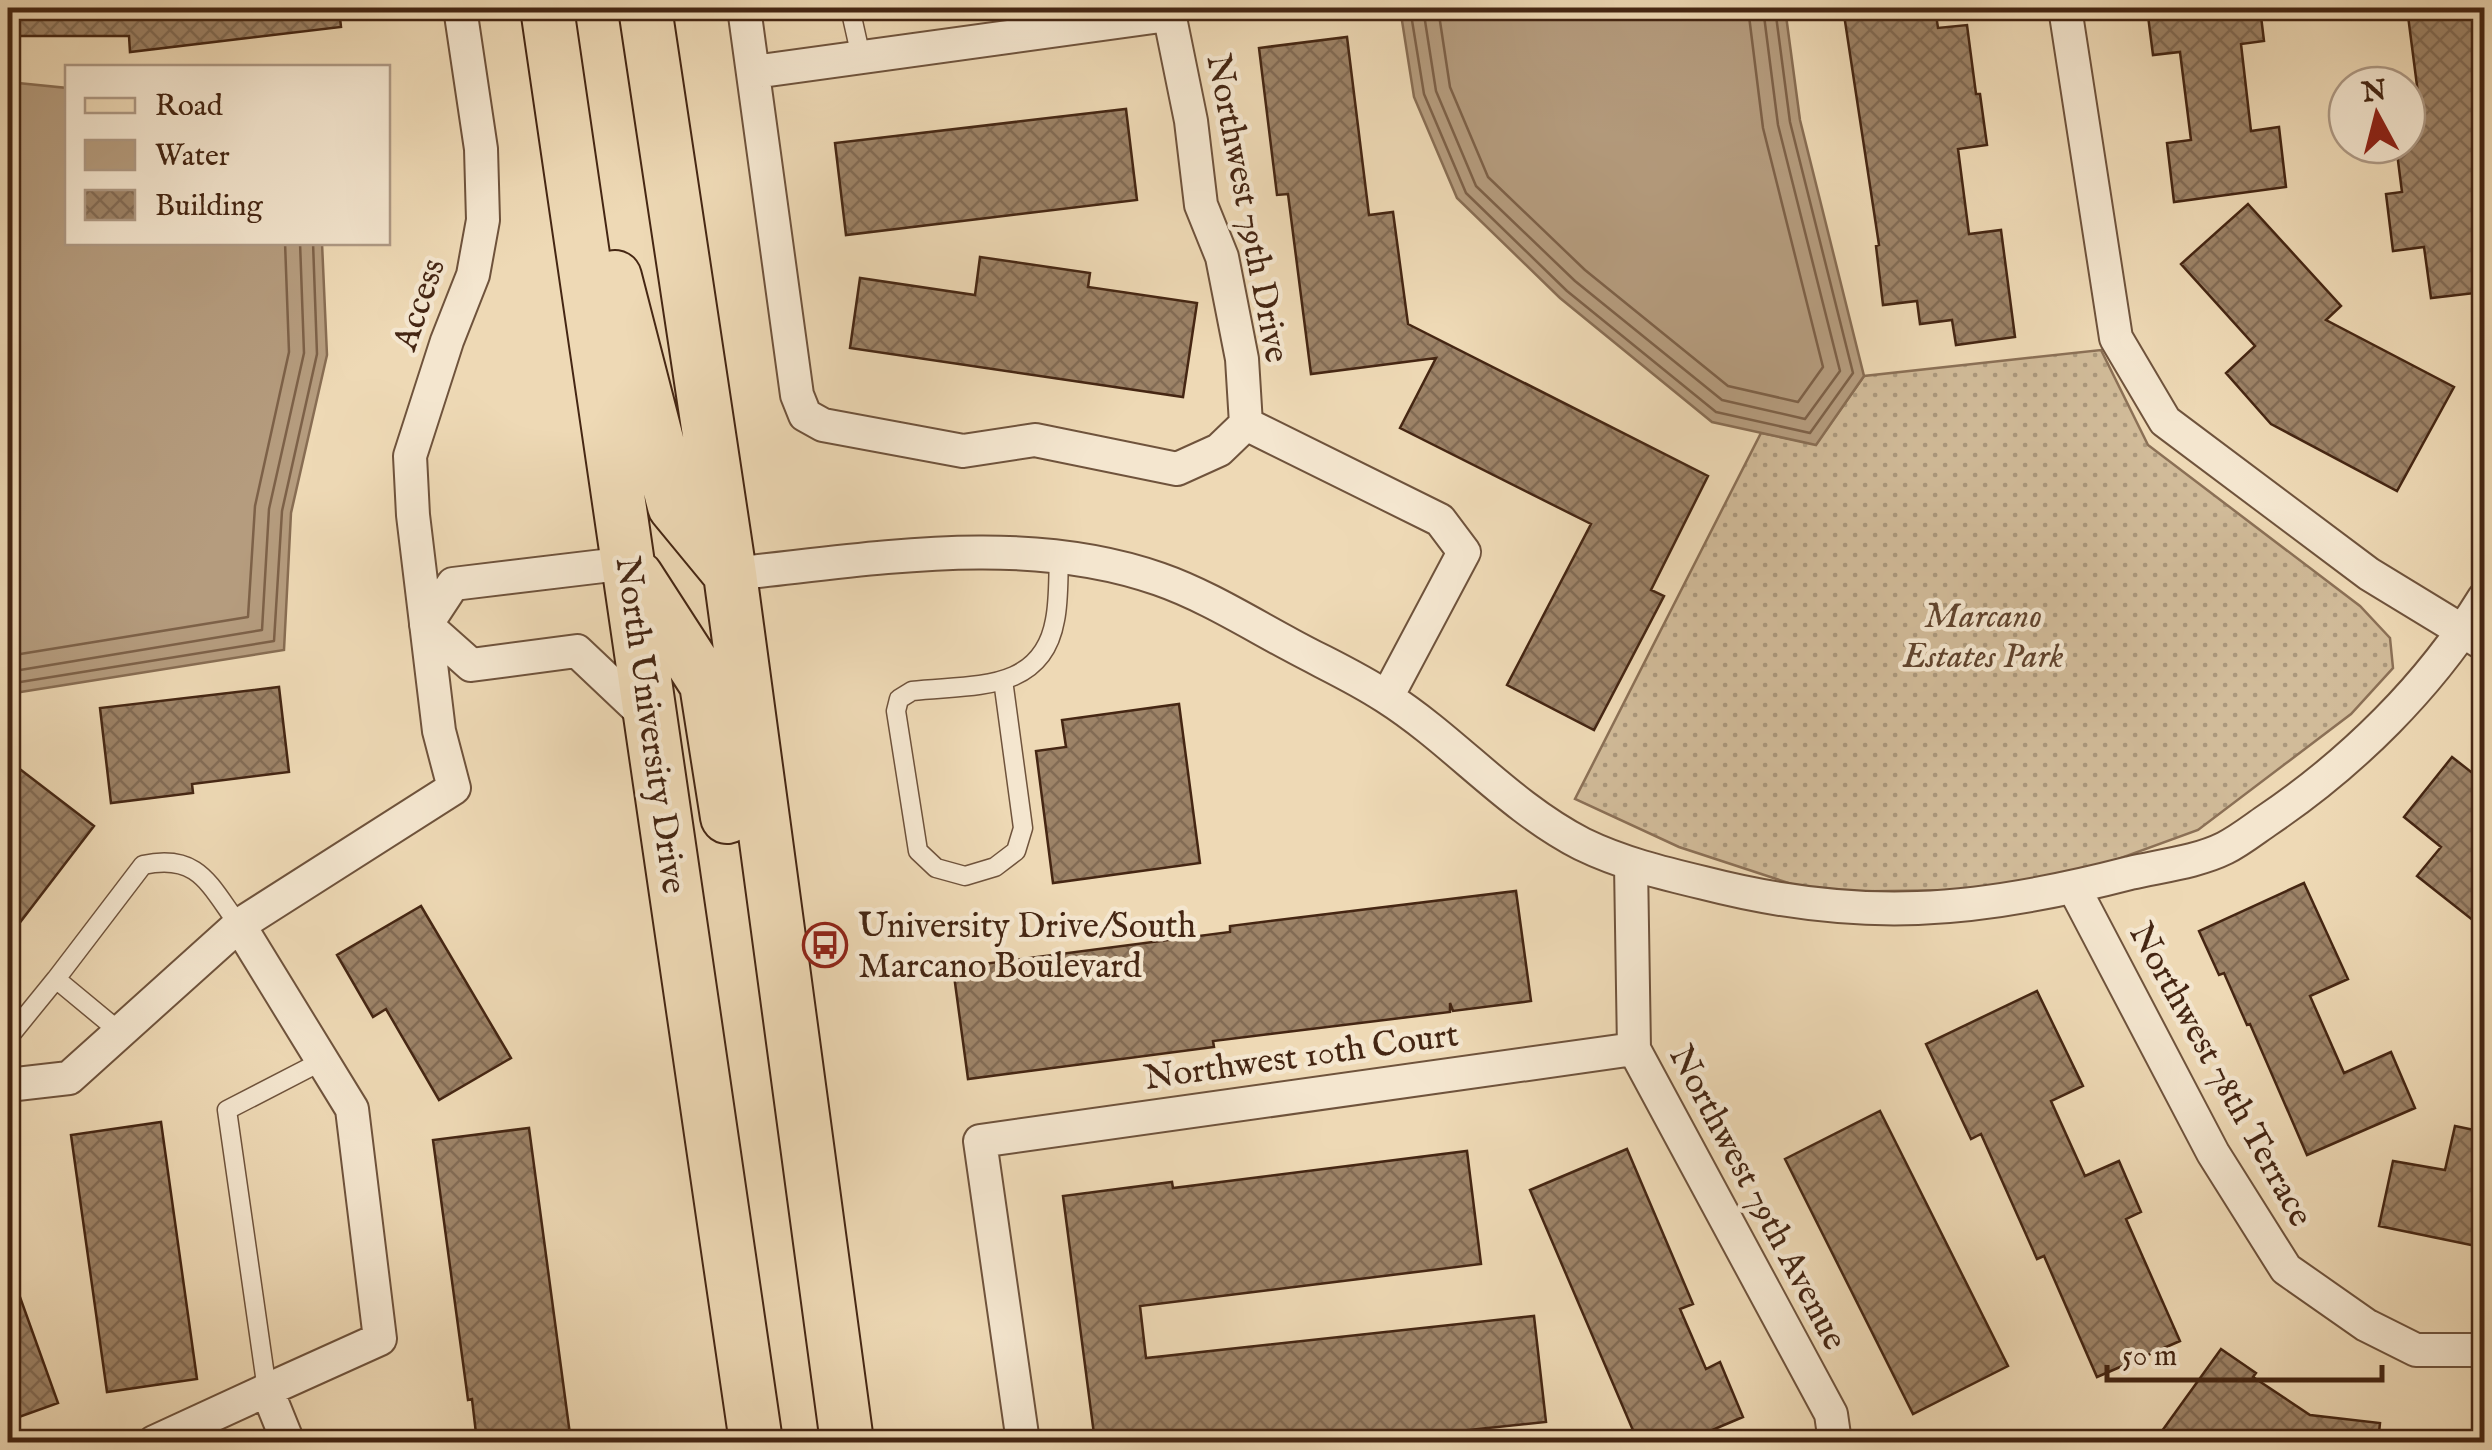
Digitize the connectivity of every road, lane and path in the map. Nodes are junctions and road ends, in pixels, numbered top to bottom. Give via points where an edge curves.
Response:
1 (460, 8) edge
2 (547, 8) edge
3 (645, 8) edge
4 (744, 8) edge
5 (850, 8) edge
6 (2065, 8) edge
7 (1168, 11) edge
8 (861, 56) junction
9 (754, 72) junction
10 (562, 125) junction
11 (1246, 424) junction
12 (1059, 558) junction
13 (628, 563) junction
14 (730, 574) junction
15 (2484, 598) edge
16 (426, 625) junction
17 (2475, 637) edge
18 (1003, 680) junction
19 (1387, 697) junction
20 (651, 720) junction
21 (1631, 865) junction
22 (2074, 888) junction
23 (239, 925) junction
24 (56, 979) junction
25 (120, 1032) junction
26 (8, 1038) edge
27 (1634, 1049) junction
28 (322, 1060) junction
29 (8, 1084) edge
30 (812, 1181) junction
31 (2484, 1350) edge
32 (268, 1390) junction
33 (154, 1442) edge
34 (288, 1442) edge
35 (756, 1442) edge
36 (847, 1442) edge
37 (1023, 1442) edge
38 (1835, 1442) edge

1 - 16 street, Access via 481,150 483,220 473,275 410,456
2 - 10 main road, North University Drive
3 - 14 main road
4 - 9 street
5 - 8 lane
6 - 17 street via 2116,338 2165,421 2368,574
7 - 8 street
7 - 11 street, Northwest 79th Drive via 1201,205 1222,257 1242,359
8 - 9 street
9 - 11 street via 806,416 823,425 963,451 1034,440 1177,470 1219,450
10 - 13 main road, North University Drive
10 - 14 main road via 590,183 674,506
11 - 19 street via 1440,520 1464,552
12 - 14 street via 960,553
12 - 18 lane via 1048,645 1034,666
12 - 19 street via 1160,579
13 - 16 street via 453,584
13 - 20 main road, North University Drive
13 - 30 main road via 706,684 782,1149 790,1165
14 - 30 main road
15 - 17 street
16 - 20 street via 471,665 577,651
16 - 23 street, Access via 454,788
17 - 22 street via 2316,788 2224,849
18 - 18 lane via 912,691 899,699 896,711 918,851 936,868 965,876 996,867 1016,851 1023,828
19 - 21 street via 1543,822
20 - 35 main road, North University Drive
21 - 22 street via 1754,896 1872,910 2010,902
21 - 27 street, Northwest 79th Avenue
22 - 31 street, Northwest 78th Terrace via 2213,1153 2286,1269 2366,1325 2416,1350
23 - 24 lane via 187,864 143,865
23 - 25 street
23 - 28 street
24 - 25 lane
24 - 26 lane
25 - 29 street via 69,1078
27 - 37 street, Northwest 10th Court via 980,1140
27 - 38 street, Northwest 79th Avenue via 1831,1414
28 - 32 lane via 227,1110
28 - 32 street via 352,1109 380,1339
30 - 36 main road
32 - 33 street
32 - 34 street

